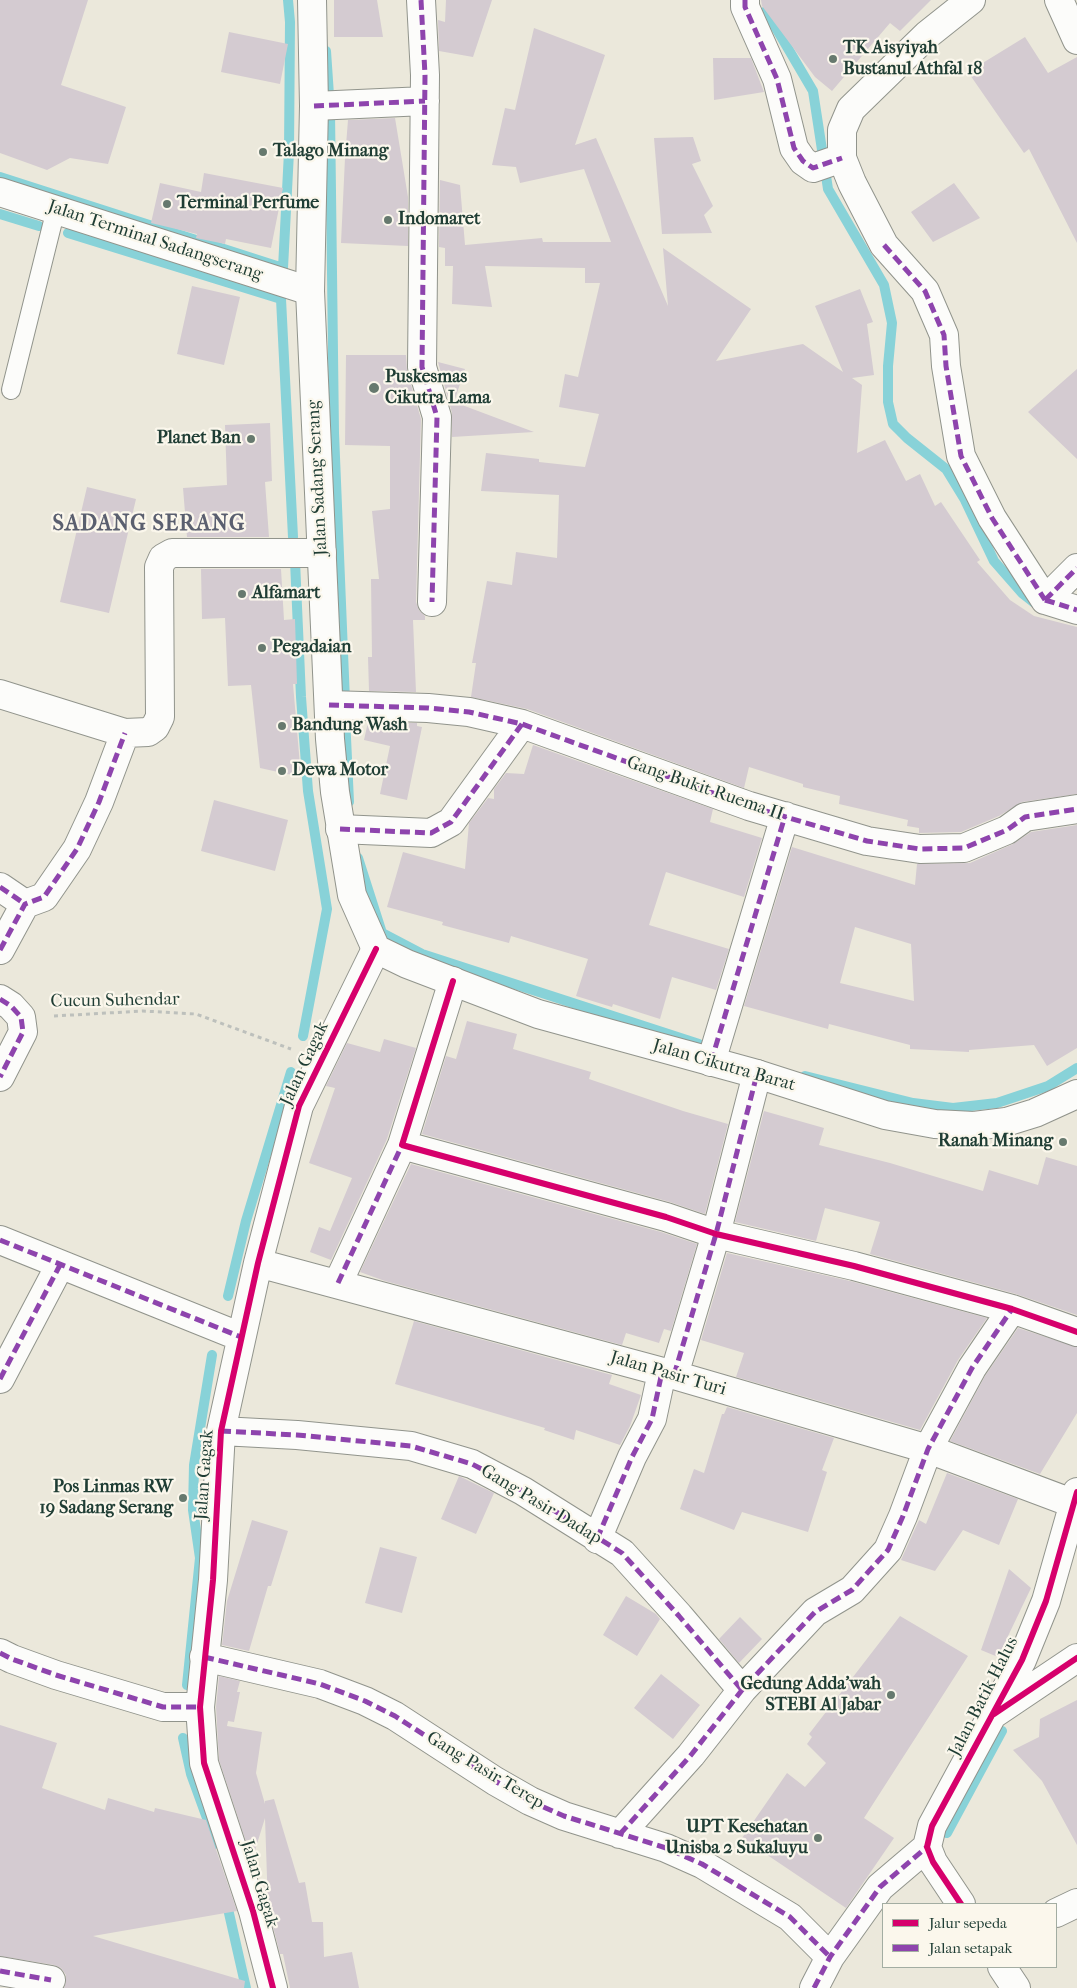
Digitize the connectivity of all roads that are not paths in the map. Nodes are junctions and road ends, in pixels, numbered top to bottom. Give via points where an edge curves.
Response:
1 (312, 0) edge
2 (421, 0) edge
3 (745, 0) edge
4 (971, 0) edge
5 (1059, 0) edge
6 (1077, 40) edge
7 (425, 101) junction
8 (314, 106) junction
9 (842, 158) junction
10 (0, 192) edge
11 (56, 209) junction
12 (310, 291) junction
13 (11, 390) dead end
14 (322, 553) junction
15 (1077, 568) edge
16 (1045, 600) junction
17 (432, 602) dead end
18 (1077, 610) edge
19 (0, 694) edge
20 (329, 706) junction
21 (522, 724) junction
22 (125, 733) junction
23 (1077, 810) edge
24 (785, 816) junction
25 (340, 829) junction
26 (0, 887) edge
27 (25, 904) junction
28 (0, 950) edge
29 (376, 950) junction
30 (453, 981) junction
31 (0, 999) edge
32 (711, 1062) junction
33 (756, 1074) junction
34 (0, 1077) edge
35 (1077, 1094) edge
36 (402, 1145) junction
37 (716, 1234) junction
38 (0, 1240) edge
39 (258, 1263) junction
40 (60, 1265) junction
41 (338, 1283) junction
42 (1012, 1309) junction
43 (1077, 1332) edge
44 (241, 1337) junction
45 (668, 1374) junction
46 (0, 1379) edge
47 (221, 1432) junction
48 (928, 1449) junction
49 (1075, 1498) edge
50 (597, 1539) junction
51 (0, 1652) edge
52 (204, 1657) junction
53 (1077, 1658) edge
54 (742, 1690) junction
55 (200, 1707) junction
56 (990, 1716) junction
57 (620, 1834) junction
58 (927, 1848) junction
59 (960, 1903) edge
60 (1077, 1903) edge
61 (1057, 1913) edge
62 (830, 1957) junction
63 (1003, 1968) edge
64 (0, 1971) edge
65 (51, 1980) dead end
66 (273, 1988) edge
67 (814, 1988) edge
68 (1016, 1988) edge

1 - 8 street, Jalan Sadang Serang
2 - 7 street
3 - 9 street via 745,7 778,79 794,148 802,161 813,168
4 - 9 street via 927,35 850,109 842,130
5 - 6 street
7 - 8 street
7 - 17 street via 422,367 437,417
8 - 12 street, Jalan Sadang Serang
9 - 16 street via 884,245 925,291 944,336 961,456 992,518
10 - 11 street, Jalan Terminal Sadangserang
11 - 12 street, Jalan Terminal Sadangserang
11 - 13 lane
12 - 14 street, Jalan Sadang Serang
14 - 20 street, Jalan Sadang Serang
14 - 22 street via 172,553 163,558 159,567 160,716 148,732
15 - 16 street
16 - 18 street
19 - 22 street
20 - 21 street, Gang Bukit Ruema II via 428,708 469,712
20 - 25 street, Jalan Sadang Serang
21 - 24 street, Gang Bukit Ruema II
21 - 25 street via 451,822 432,834
22 - 27 street via 77,849 44,897
23 - 24 street, Gang Bukit Ruema II via 1026,817 1007,830 964,848 920,849 866,841
24 - 32 street
25 - 29 street, Jalan Sadang Serang via 352,895
26 - 27 street
27 - 28 street
29 - 30 street, Jalan Cikutra Barat
29 - 39 street, Jalan Gagak via 299,1106
30 - 32 street, Jalan Cikutra Barat via 538,1014
30 - 36 street
31 - 34 street via 21,1017 23,1032
32 - 33 street, Jalan Cikutra Barat
33 - 35 street, Jalan Cikutra Barat via 885,1115 935,1124 974,1126 1006,1122 1035,1114
33 - 37 street
36 - 37 street via 666,1217
36 - 41 street
37 - 42 street via 854,1266
37 - 45 street
38 - 40 street
39 - 41 street, Jalan Pasir Turi
39 - 44 street, Jalan Gagak
40 - 44 street
40 - 46 street
41 - 45 street, Jalan Pasir Turi
42 - 43 street
42 - 48 street via 972,1368
44 - 47 street, Jalan Gagak
45 - 48 street, Jalan Pasir Turi
45 - 50 street via 652,1419
47 - 50 street, Gang Pasir Dadap via 297,1435 411,1446 472,1464 523,1491
47 - 52 street, Jalan Gagak via 213,1580
48 - 49 street, Jalan Pasir Turi
48 - 54 street via 888,1550 852,1590 815,1612
49 - 56 street, Jalan Batik Halus via 1046,1601 1022,1660
50 - 54 street, Gang Pasir Dadap via 622,1553
51 - 55 street via 56,1676 163,1707
52 - 55 street, Jalan Gagak
52 - 57 street, Gang Pasir Terep via 320,1684 365,1701 395,1716 530,1801
53 - 56 street
54 - 57 street via 691,1755
55 - 66 street, Jalan Gagak via 204,1763 253,1912
56 - 58 street, Jalan Batik Halus via 932,1826
57 - 62 street, Gang Pasir Terep via 666,1848 702,1864 790,1918
58 - 59 street via 932,1862
58 - 62 street via 880,1887
60 - 61 street
62 - 67 street
63 - 68 street
64 - 65 street

